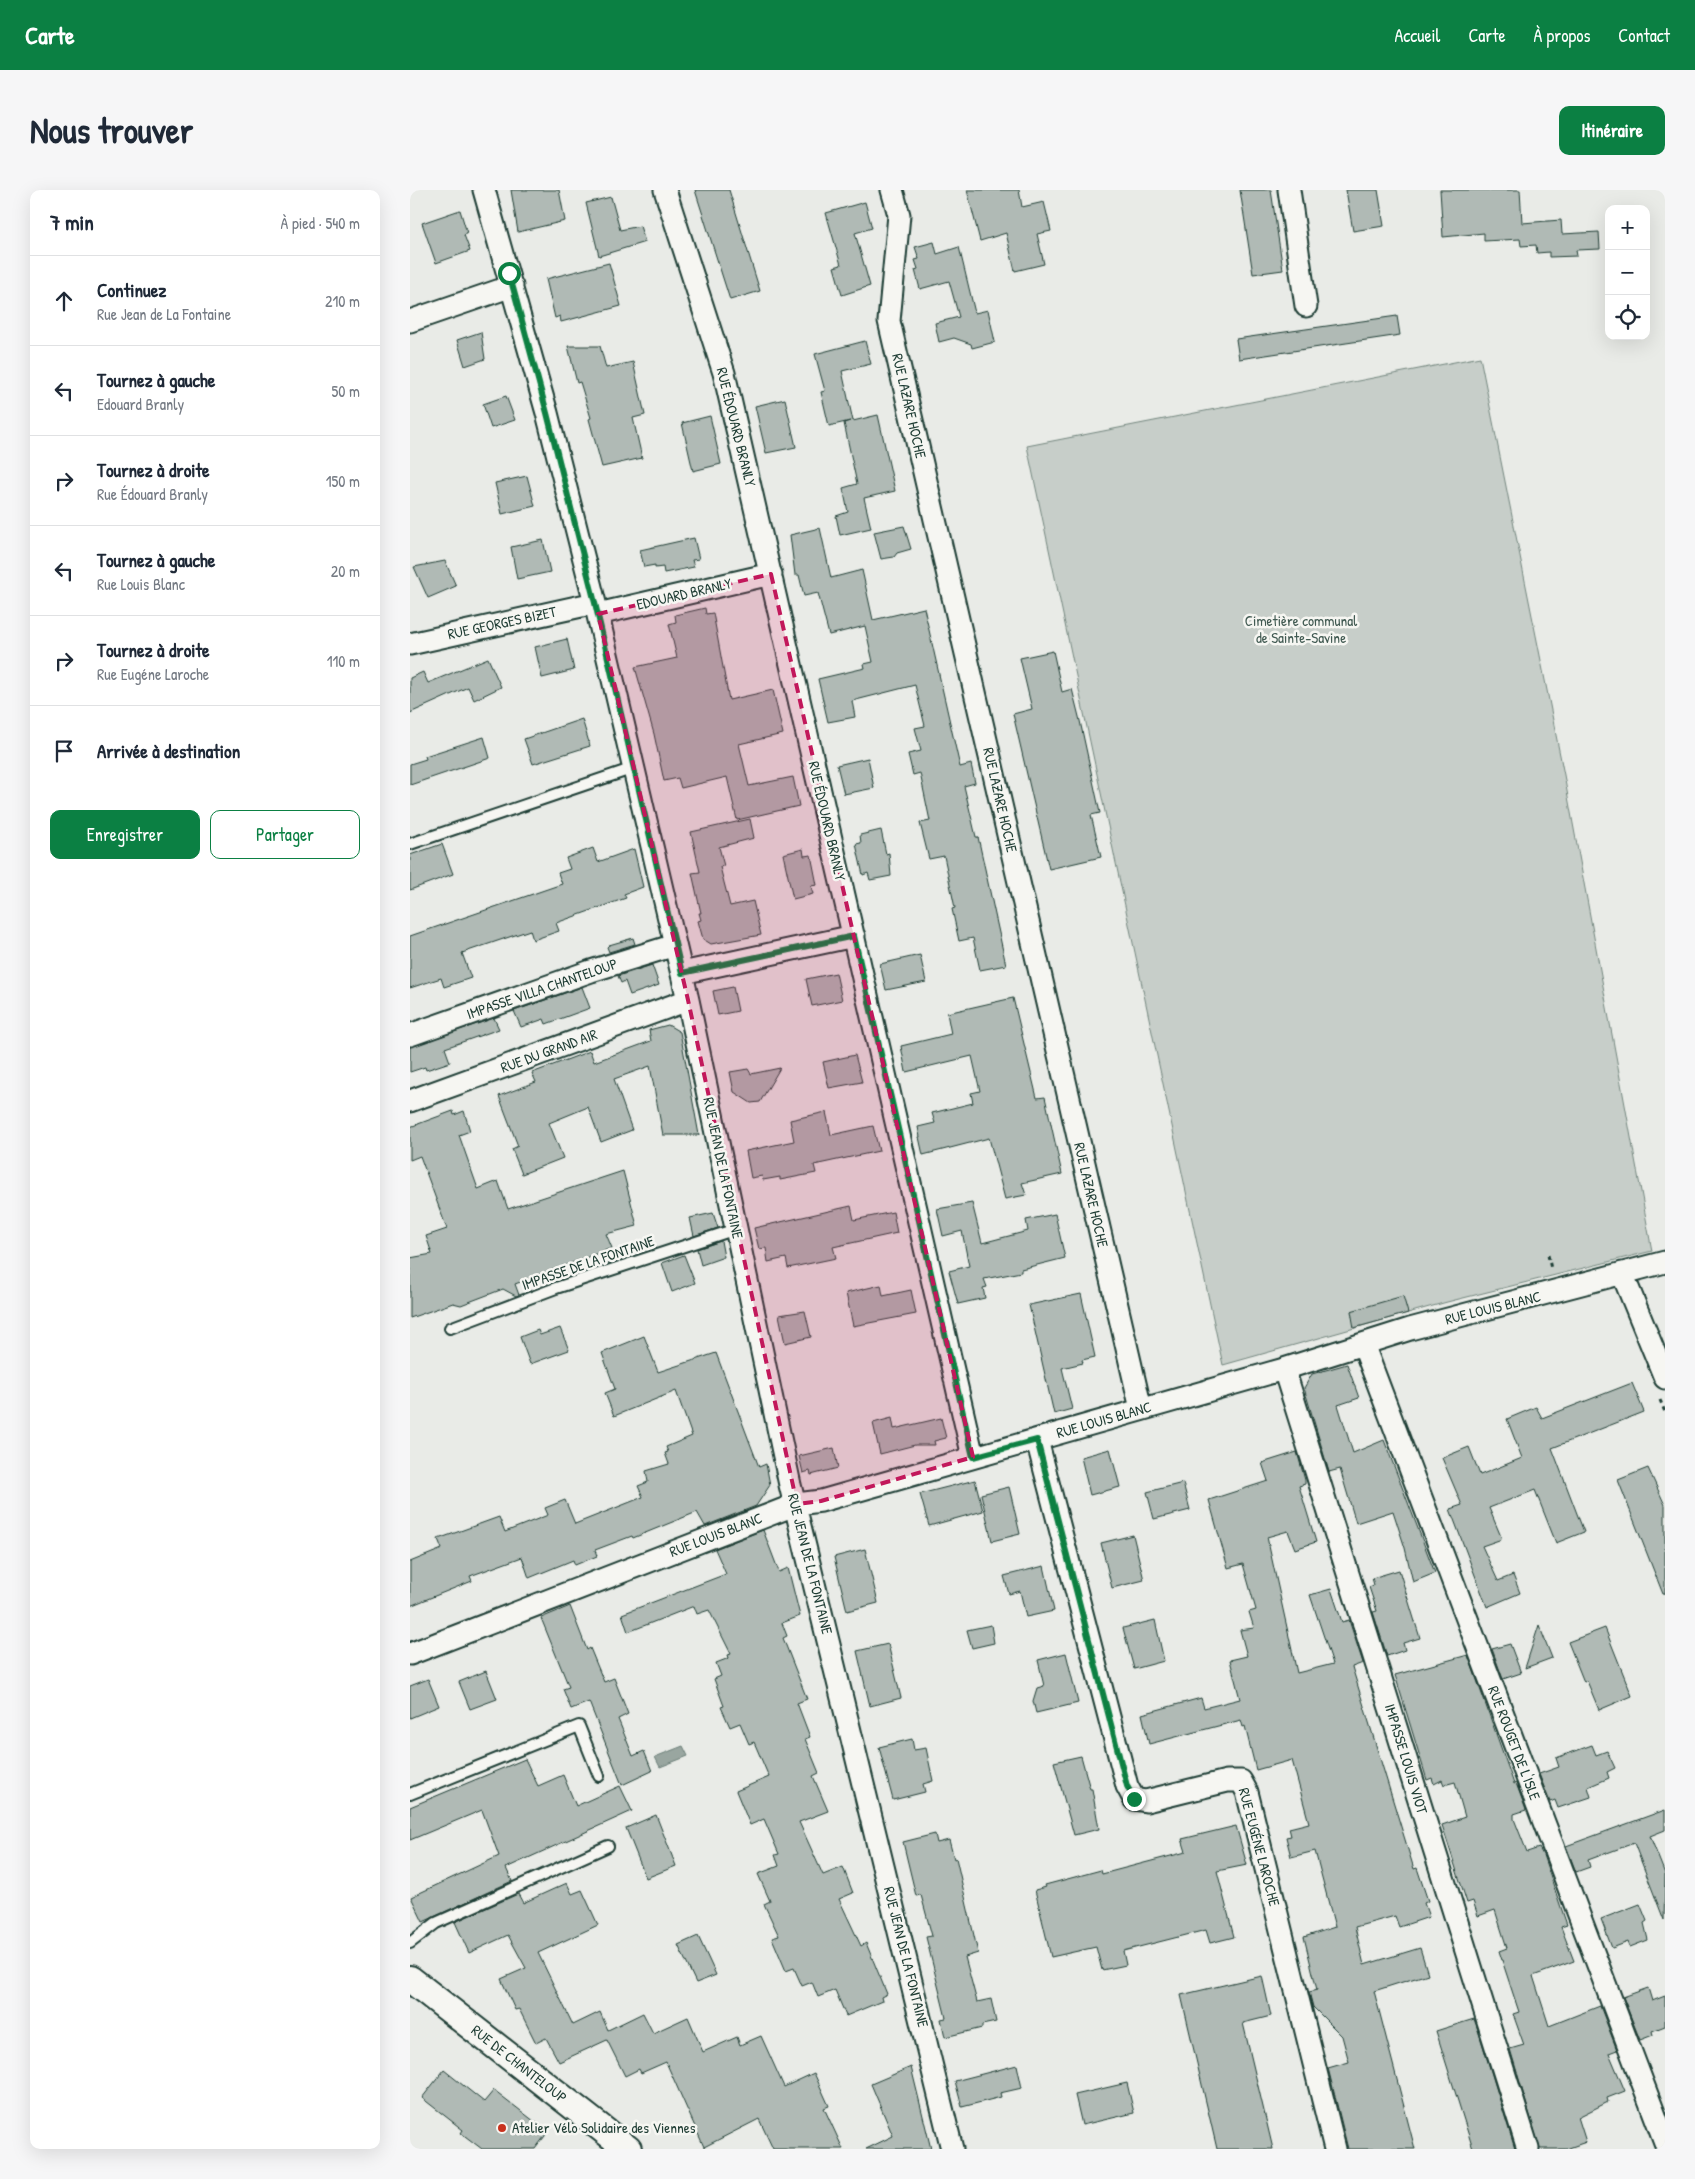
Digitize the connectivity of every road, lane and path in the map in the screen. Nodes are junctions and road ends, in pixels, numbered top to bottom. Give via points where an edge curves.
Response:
1 (484, 190) edge
2 (665, 190) edge
3 (892, 190) edge
4 (1289, 190) edge
5 (512, 286) junction
6 (1306, 306) dead end
7 (410, 321) edge
8 (770, 574) junction
9 (596, 609) junction
10 (410, 644) edge
11 (634, 768) junction
12 (410, 844) edge
13 (854, 936) junction
14 (675, 945) junction
15 (682, 973) junction
16 (688, 1000) junction
17 (410, 1035) edge
18 (410, 1101) edge
19 (736, 1229) junction
20 (1665, 1262) edge
21 (1622, 1272) junction
22 (450, 1328) dead end
23 (1363, 1344) junction
24 (1284, 1368) junction
25 (1665, 1378) edge
26 (1141, 1409) junction
27 (1037, 1440) junction
28 (973, 1457) junction
29 (797, 1504) junction
30 (410, 1654) edge
31 (599, 1776) dead end
32 (410, 1794) edge
33 (608, 1846) dead end
34 (410, 1943) edge
35 (410, 1979) edge
36 (1665, 2142) edge
37 (628, 2149) edge
38 (952, 2149) edge
39 (1335, 2149) edge
40 (1528, 2149) edge

1 - 5 street, RUE JEAN DE LA FONTAINE
2 - 8 street, RUE ÉDOUARD BRANLY via 724,373
3 - 26 street, RUE LAZARE HOCHE via 899,215 889,320
4 - 6 street
5 - 7 street
5 - 9 street, RUE JEAN DE LA FONTAINE
8 - 9 street, EDOUARD BRANLY
8 - 13 street, RUE ÉDOUARD BRANLY
9 - 10 street, RUE GEORGES BIZET
9 - 11 street, RUE JEAN DE LA FONTAINE
11 - 12 lane
11 - 14 street, RUE JEAN DE LA FONTAINE
13 - 15 street
13 - 28 street, RUE ÉDOUARD BRANLY
14 - 15 street, RUE JEAN DE LA FONTAINE
14 - 17 street, IMPASSE VILLA CHANTELOUP
15 - 16 street, RUE JEAN DE LA FONTAINE
16 - 18 street, RUE DU GRAND AIR
16 - 19 street, RUE JEAN DE LA FONTAINE
19 - 22 lane, IMPASSE DE LA FONTAINE via 556,1288
19 - 29 street, RUE JEAN DE LA FONTAINE via 790,1485
20 - 21 street, RUE LOUIS BLANC
21 - 23 street, RUE LOUIS BLANC
21 - 25 street
23 - 24 street, RUE LOUIS BLANC
23 - 36 street, RUE ROUGET DE L'ISLE
24 - 26 street, RUE LOUIS BLANC
24 - 40 street, IMPASSE LOUIS VIOT
26 - 27 street, RUE LOUIS BLANC
27 - 28 street, RUE LOUIS BLANC
27 - 39 street, RUE EUGÉNE LAROCHE via 1127,1786 1134,1799 1146,1801 1227,1781 1241,1781 1247,1792
28 - 29 street, RUE LOUIS BLANC via 821,1501
29 - 30 street, RUE LOUIS BLANC
29 - 38 street, RUE JEAN DE LA FONTAINE
31 - 32 lane via 579,1726
33 - 34 lane via 436,1923
35 - 37 street, RUE DE CHANTELOUP

